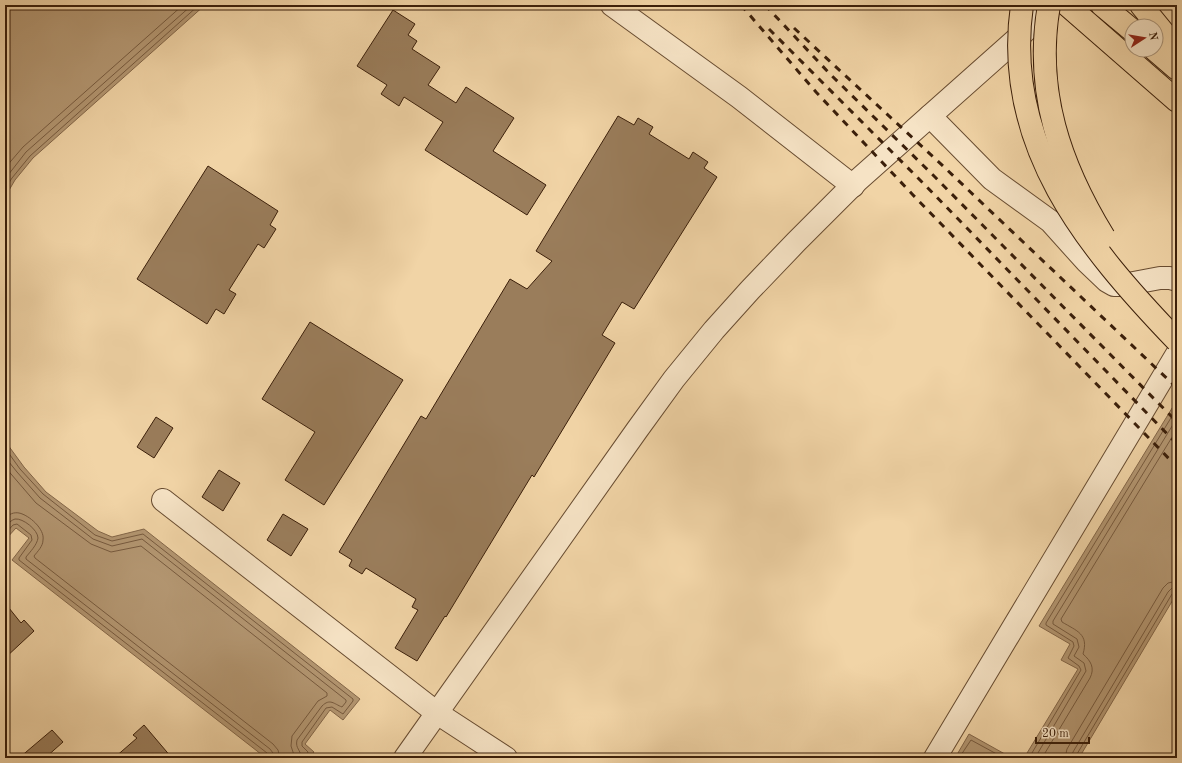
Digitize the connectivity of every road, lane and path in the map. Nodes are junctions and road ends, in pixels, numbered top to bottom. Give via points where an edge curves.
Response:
1 (612, 5) edge
2 (1022, 5) edge
3 (1067, 5) edge
4 (1102, 5) edge
5 (1141, 5) edge
6 (1046, 6) edge
7 (1124, 23) edge
8 (1177, 49) edge
9 (1164, 58) edge
10 (1177, 69) edge
11 (1177, 101) edge
12 (930, 116) junction
13 (853, 186) junction
14 (1177, 280) edge
15 (1177, 334) edge
16 (1177, 341) edge
17 (1177, 354) edge
18 (163, 500) dead end
19 (437, 713) junction
20 (405, 758) edge
21 (506, 758) edge
22 (935, 758) edge

1 - 13 street via 739,97
2 - 16 highway, bridge via 1019,66 1023,94 1038,149 1049,175 1094,246
3 - 11 highway
4 - 7 highway
5 - 8 highway
6 - 12 street via 1020,36
6 - 15 highway, bridge via 1046,89 1066,164 1089,211 1112,249
9 - 10 highway
12 - 13 street
12 - 14 street via 992,179 1050,220 1107,281 1114,285 1123,285 1160,278
13 - 19 street via 750,290 674,379
17 - 22 street
18 - 19 street
19 - 20 street
19 - 21 street

